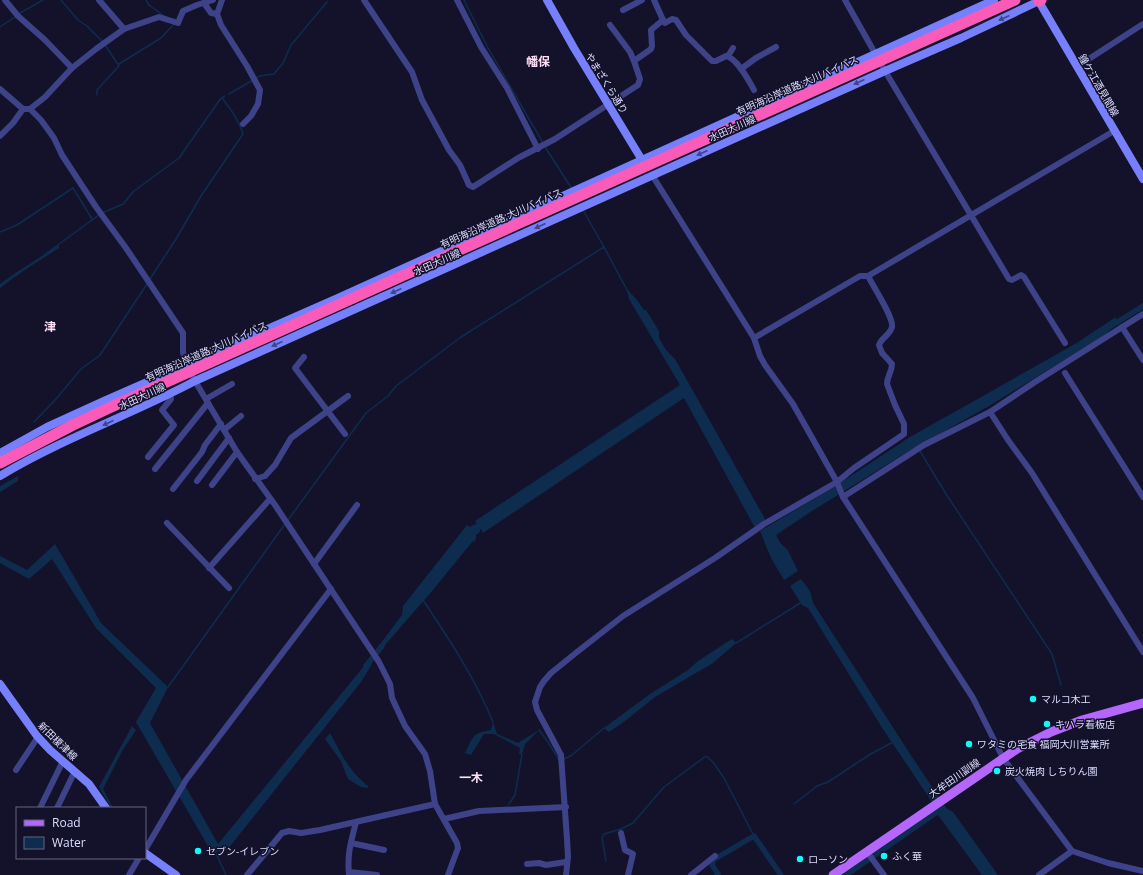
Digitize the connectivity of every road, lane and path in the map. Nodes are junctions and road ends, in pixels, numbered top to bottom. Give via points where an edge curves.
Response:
1 (5, 0) edge
2 (99, 0) edge
3 (213, 0) edge
4 (222, 0) edge
5 (364, 0) edge
6 (458, 0) edge
7 (547, 0) edge
8 (642, 0) edge
9 (654, 0) edge
10 (845, 0) edge
11 (994, 0) edge
12 (1008, 0) edge
13 (1015, 0) edge
14 (1039, 0) edge
15 (204, 3) junction
16 (623, 10) dead end
17 (217, 14) junction
18 (663, 20) junction
19 (610, 24) dead end
20 (1143, 24) edge
21 (124, 29) junction
22 (776, 47) dead end
23 (733, 48) dead end
24 (876, 54) junction
25 (728, 56) junction
26 (634, 61) junction
27 (1078, 66) junction
28 (72, 68) junction
29 (741, 69) junction
30 (884, 71) junction
31 (0, 88) edge
32 (754, 90) dead end
33 (609, 105) junction
34 (23, 109) junction
35 (30, 109) junction
36 (243, 124) dead end
37 (1114, 131) junction
38 (0, 136) edge
39 (538, 148) junction
40 (642, 160) junction
41 (652, 175) junction
42 (1143, 179) edge
43 (970, 215) junction
44 (868, 276) junction
45 (1143, 314) edge
46 (1122, 327) junction
47 (754, 338) junction
48 (1065, 343) dead end
49 (304, 357) dead end
50 (1143, 360) edge
51 (186, 364) junction
52 (1065, 373) dead end
53 (195, 381) junction
54 (232, 384) dead end
55 (170, 394) junction
56 (348, 396) dead end
57 (207, 401) junction
58 (328, 411) junction
59 (990, 412) junction
60 (241, 416) dead end
61 (223, 427) junction
62 (345, 434) dead end
63 (229, 438) junction
64 (237, 452) junction
65 (0, 453) edge
66 (148, 457) dead end
67 (0, 459) edge
68 (0, 463) edge
69 (155, 470) dead end
70 (0, 476) edge
71 (255, 479) junction
72 (197, 481) dead end
73 (837, 483) junction
74 (212, 485) dead end
75 (172, 489) dead end
76 (843, 495) junction
77 (1143, 496) edge
78 (270, 499) junction
79 (358, 505) dead end
80 (166, 523) dead end
81 (314, 564) junction
82 (209, 568) junction
83 (229, 588) dead end
84 (331, 589) junction
85 (1143, 652) edge
86 (0, 684) edge
87 (1143, 703) edge
88 (38, 737) junction
89 (1002, 758) junction
90 (63, 761) junction
91 (16, 770) dead end
92 (75, 771) junction
93 (435, 804) junction
94 (40, 807) edge
95 (57, 807) edge
96 (105, 807) edge
97 (566, 807) junction
98 (444, 819) junction
99 (356, 822) junction
100 (622, 833) dead end
101 (351, 843) junction
102 (146, 849) edge
103 (384, 850) dead end
104 (1072, 851) junction
105 (146, 852) edge
106 (867, 852) junction
107 (715, 856) dead end
108 (138, 859) edge
109 (566, 862) junction
110 (527, 864) dead end
111 (1143, 871) edge
112 (349, 874) edge
113 (129, 875) edge
114 (176, 875) edge
115 (247, 875) edge
116 (377, 875) edge
117 (448, 875) edge
118 (566, 875) edge
119 (628, 875) edge
120 (691, 875) edge
121 (833, 875) edge
122 (884, 875) edge
123 (1039, 875) edge

1 - 28 street
2 - 21 street
3 - 15 street
4 - 17 street
5 - 39 street via 412,72 422,100 471,187
6 - 39 street via 481,47
7 - 33 main road, やまざくら通り
8 - 16 street
9 - 18 street
10 - 24 street
11 - 24 main road, 水田大川線
12 - 67 highway, 有明海沿岸道路;大川バイパス, bridge via 149,386
13 - 68 highway, 有明海沿岸道路;大川バイパス, bridge via 109,408
14 - 27 main road, 鐘ケ江酒見間線
14 -> 30 main road, 水田大川線 via 961,38
15 - 17 street via 211,13
15 - 21 street via 183,12 178,23 159,17
17 - 36 street via 260,90 258,104
18 - 25 street via 665,24 672,19 676,20 686,35 712,61 716,62
18 - 26 street via 651,30 651,49
19 - 26 street
20 - 27 street
21 - 28 street
22 - 29 street
23 - 25 street
24 - 30 street
24 - 40 main road, 水田大川線
25 - 29 street
26 - 33 street via 640,83
27 - 37 main road, 鐘ケ江酒見間線
28 - 35 street
29 - 32 street
30 -> 41 main road, 水田大川線
30 - 43 street
31 - 34 street
33 - 39 street
33 - 40 main road, やまざくら通り
34 - 35 street
34 - 38 street
35 - 51 street via 54,138 62,155 101,214 183,333
37 - 42 main road, 鐘ケ江酒見間線
37 - 43 street
40 - 41 main road, やまざくら通り
40 - 51 main road, 水田大川線
41 - 47 street
41 -> 53 main road, 水田大川線
43 - 44 street
43 - 48 street via 1009,279 1024,277
44 - 47 street via 860,276
44 - 73 street via 892,322 891,330 879,345 882,353 892,364 887,384 905,430 903,436
45 - 46 street
46 - 50 street
46 - 59 street
47 - 73 street via 765,365 793,404
49 - 58 street via 295,368
51 - 53 street
51 - 65 main road, 水田大川線 via 47,427
52 - 77 street
53 - 55 main road, 水田大川線
53 - 57 street
54 - 57 street
55 - 66 street via 171,399 162,410 174,425
55 -> 70 main road, 水田大川線 via 24,462
56 - 58 street
57 - 61 street
57 - 69 street
58 - 62 street
58 - 71 street via 291,438 275,465 264,476
59 - 76 street via 924,445
59 - 85 street via 1032,474
60 - 61 street
61 - 63 street
61 - 75 street via 205,445
63 - 64 street
63 - 72 street
64 - 71 street
64 - 74 street
71 - 78 street
73 - 76 street
73 - 97 street via 764,524 623,616 544,681 535,702 561,755
76 - 89 street via 973,698
78 - 81 street
78 - 82 street
79 - 81 street
80 - 82 street
81 - 84 street
82 - 83 street
84 - 93 street via 373,651 390,684 392,698 405,726 425,754
84 - 102 street via 184,783
86 - 88 main road, 新田榎津線
87 - 89 main road, 大牟田川副線 via 1082,720 1051,732
88 - 90 main road, 新田榎津線
88 - 91 street
89 - 104 street
89 - 106 main road, 大牟田川副線
90 - 92 main road, 新田榎津線
90 - 94 street
92 - 95 street
92 - 96 main road, 新田榎津線 via 89,784
93 - 98 street
93 - 99 street
97 - 98 street via 479,811
97 - 109 street
98 - 117 street via 458,848
99 - 101 street
99 - 115 street via 301,833 282,833
100 - 119 street via 625,850 633,854
101 - 103 street
101 - 112 street
104 - 111 street
104 - 123 street
105 - 114 main road
106 - 121 main road, 大牟田川副線
106 - 122 street
107 - 120 street
108 - 113 street
109 - 110 street
109 - 118 street
112 - 116 street

